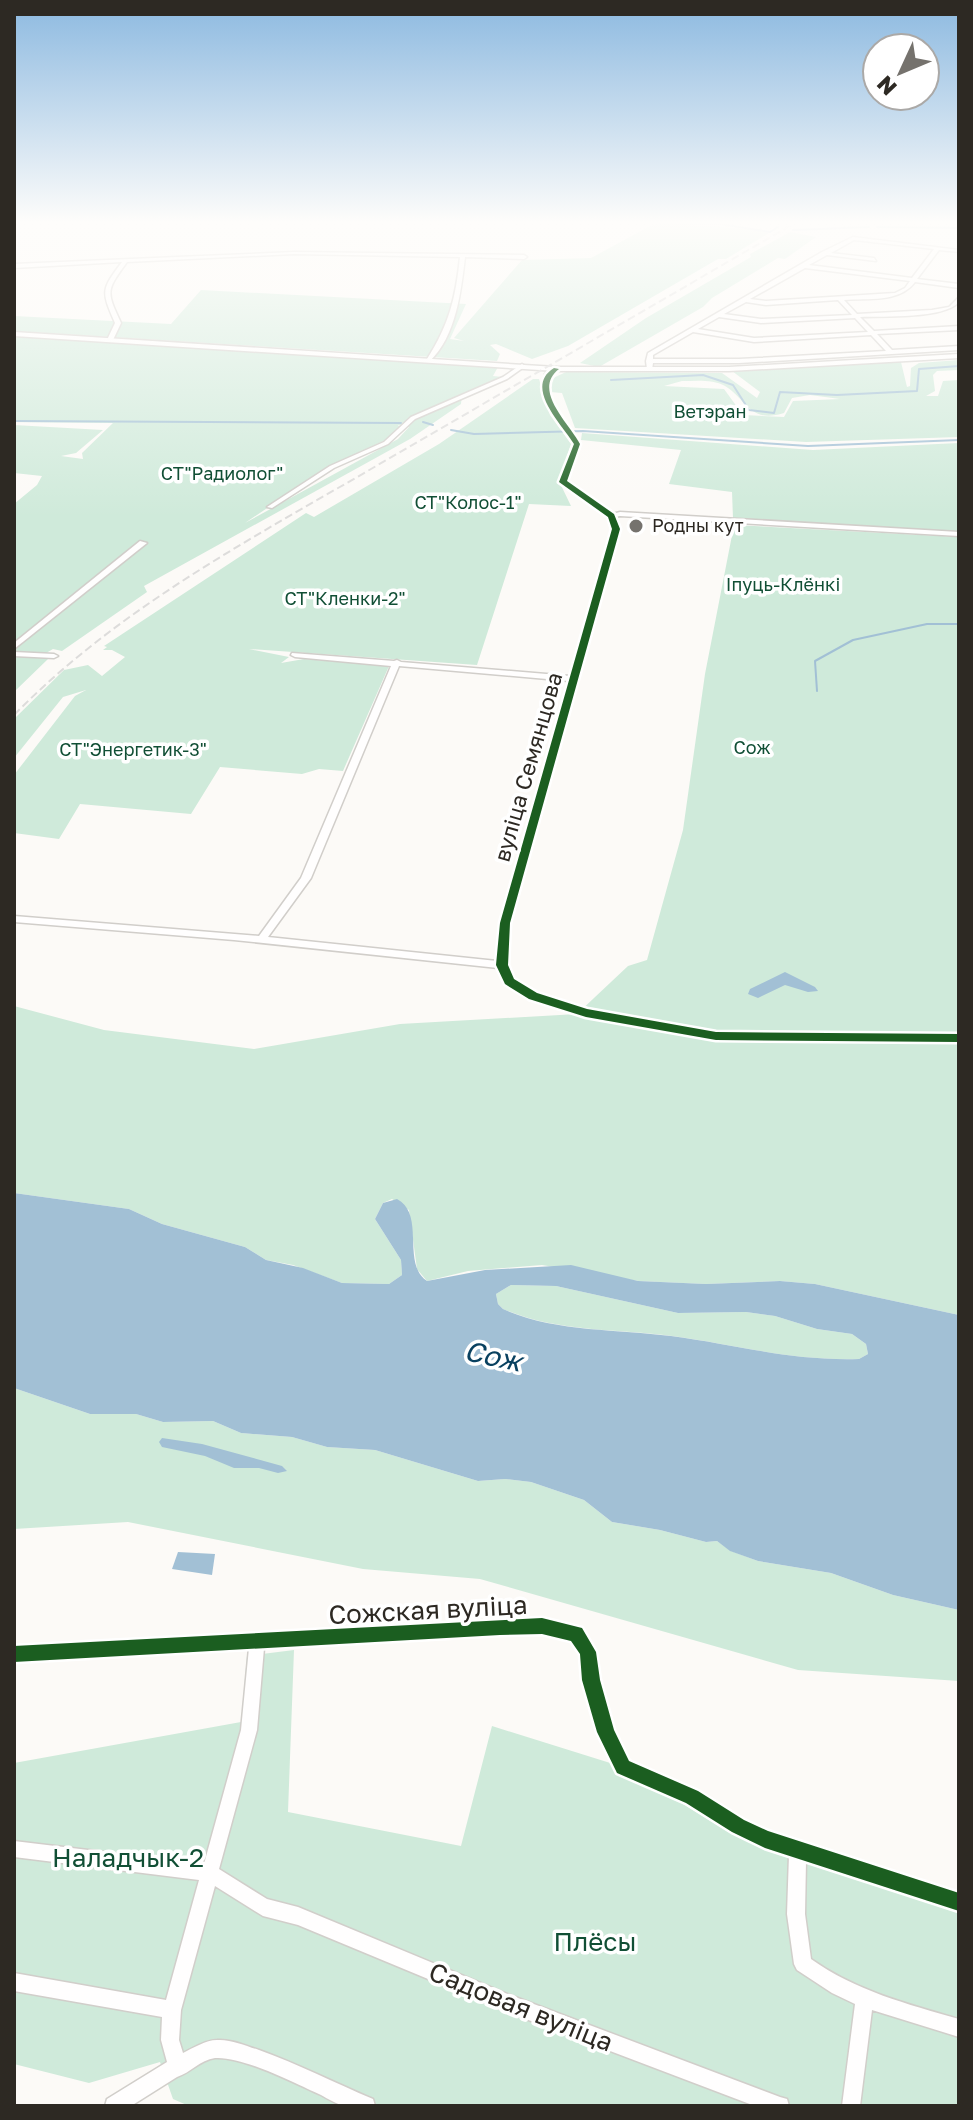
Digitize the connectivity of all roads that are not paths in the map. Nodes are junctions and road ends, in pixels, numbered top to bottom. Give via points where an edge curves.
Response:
1 (116, 319) edge
2 (452, 319) edge
3 (712, 319) edge
4 (747, 319) edge
5 (800, 319) edge
6 (858, 319) edge
7 (959, 328) edge
8 (693, 330) junction
9 (873, 333) junction
10 (14, 334) edge
11 (110, 340) junction
12 (959, 348) edge
13 (657, 350) junction
14 (890, 352) junction
15 (959, 356) edge
16 (430, 359) junction
17 (726, 361) junction
18 (650, 365) junction
19 (522, 366) junction
20 (556, 369) junction
21 (270, 507) dead end
22 (611, 516) junction
23 (959, 534) edge
24 (143, 543) dead end
25 (14, 647) edge
26 (14, 654) edge
27 (295, 655) dead end
28 (54, 656) dead end
29 (397, 662) junction
30 (574, 679) junction
31 (14, 919) edge
32 (262, 939) junction
33 (502, 965) junction
34 (959, 1038) edge
35 (257, 1640) junction
36 (14, 1654) edge
37 (14, 1849) edge
38 (798, 1851) junction
39 (210, 1873) junction
40 (959, 1902) edge
41 (14, 1982) edge
42 (864, 2000) junction
43 (172, 2010) junction
44 (959, 2028) edge
45 (178, 2068) junction
46 (114, 2106) edge
47 (366, 2106) edge
48 (780, 2106) edge
49 (851, 2106) edge

1 - 11 street
2 - 16 street
3 - 8 street
4 - 5 street
6 - 9 street
7 - 9 street
8 - 9 street via 754,340
8 - 13 street
9 - 14 street
10 - 11 street
11 - 16 street
12 - 14 street
13 - 17 street
13 - 18 street via 649,355
14 - 17 street
15 - 18 street via 729,369
16 - 19 street
17 - 18 street
18 - 20 street
19 - 20 street
19 - 21 street via 413,418 386,443 332,467
20 - 22 street via 548,374 545,386 576,447 563,482
22 - 23 street
22 - 30 street, вуліца Семянцова via 616,529
24 - 25 street
26 - 28 street
27 - 29 street
29 - 30 street
29 - 32 street via 306,878
30 - 33 street, вуліца Семянцова via 505,923
31 - 32 street
32 - 33 street
33 - 34 street via 509,981 533,996 586,1013 716,1036
35 - 36 street, Сожская вуліца
35 - 38 street, Сожская вуліца via 542,1626 576,1634 588,1652 606,1732 623,1767
35 - 39 street via 249,1730
37 - 39 street
38 - 40 street, Сожская вуліца
38 - 42 street via 796,1914 803,1964 822,1980
39 - 43 street
39 - 48 street, Садовая вуліца via 263,1907 298,1916 510,2004
41 - 43 street
42 - 44 street
42 - 49 street
43 - 45 street via 170,2040
45 - 46 street
45 - 47 street via 216,2048 255,2058

